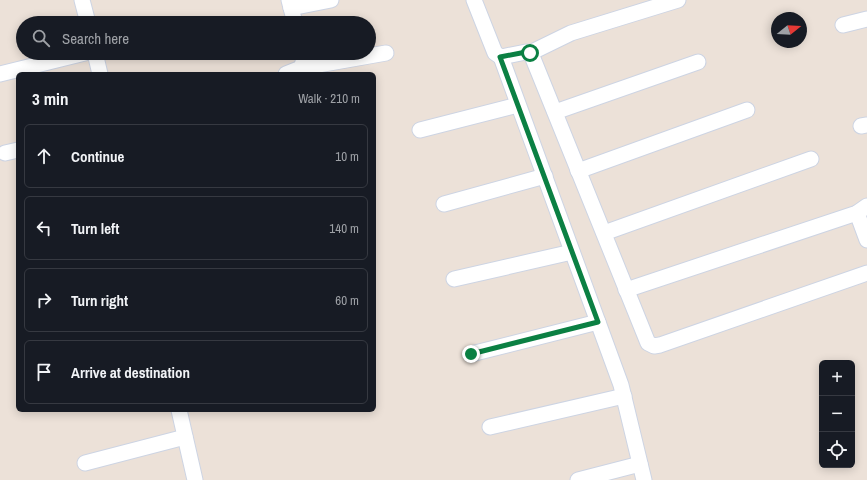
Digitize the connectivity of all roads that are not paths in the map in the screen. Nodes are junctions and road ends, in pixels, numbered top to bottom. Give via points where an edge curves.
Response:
1 (82, 0) edge
2 (331, 0) edge
3 (474, 0) edge
4 (678, 0) edge
5 (290, 4) edge
6 (86, 16) edge
7 (293, 16) edge
8 (867, 19) edge
9 (843, 25) dead end
10 (386, 53) dead end
11 (530, 53) junction
12 (376, 54) edge
13 (500, 57) junction
14 (57, 60) edge
15 (97, 60) edge
16 (302, 60) edge
17 (698, 62) dead end
18 (100, 72) edge
19 (288, 72) edge
20 (0, 74) edge
21 (518, 105) junction
22 (747, 110) dead end
23 (555, 112) junction
24 (420, 130) dead end
25 (811, 159) dead end
26 (578, 171) junction
27 (544, 176) junction
28 (444, 204) dead end
29 (862, 209) edge
30 (604, 233) junction
31 (867, 240) edge
32 (572, 252) junction
33 (867, 273) edge
34 (454, 279) dead end
35 (626, 290) junction
36 (598, 322) junction
37 (471, 354) dead end
38 (624, 396) junction
39 (179, 412) edge
40 (490, 427) dead end
41 (185, 437) junction
42 (85, 463) dead end
43 (640, 464) junction
44 (195, 480) edge
45 (578, 480) edge
46 (644, 480) edge

1 - 6 street
2 - 5 street
3 - 13 street via 492,48
4 - 11 street via 571,33
5 - 7 street
8 - 9 street
10 - 12 street
11 - 13 street
11 - 23 street
13 - 21 street
14 - 20 street
15 - 18 street
16 - 19 street
17 - 23 street
21 - 24 street
21 - 27 street
22 - 26 street
23 - 26 street
25 - 30 street
26 - 30 street
27 - 28 street
27 - 32 street
29 - 31 street
29 - 35 street
30 - 35 street
32 - 34 street
32 - 36 street
33 - 35 street via 654,346 648,343
36 - 37 street
36 - 38 street
38 - 40 street
38 - 43 street
39 - 41 street
41 - 42 street
41 - 44 street
43 - 45 street
43 - 46 street

